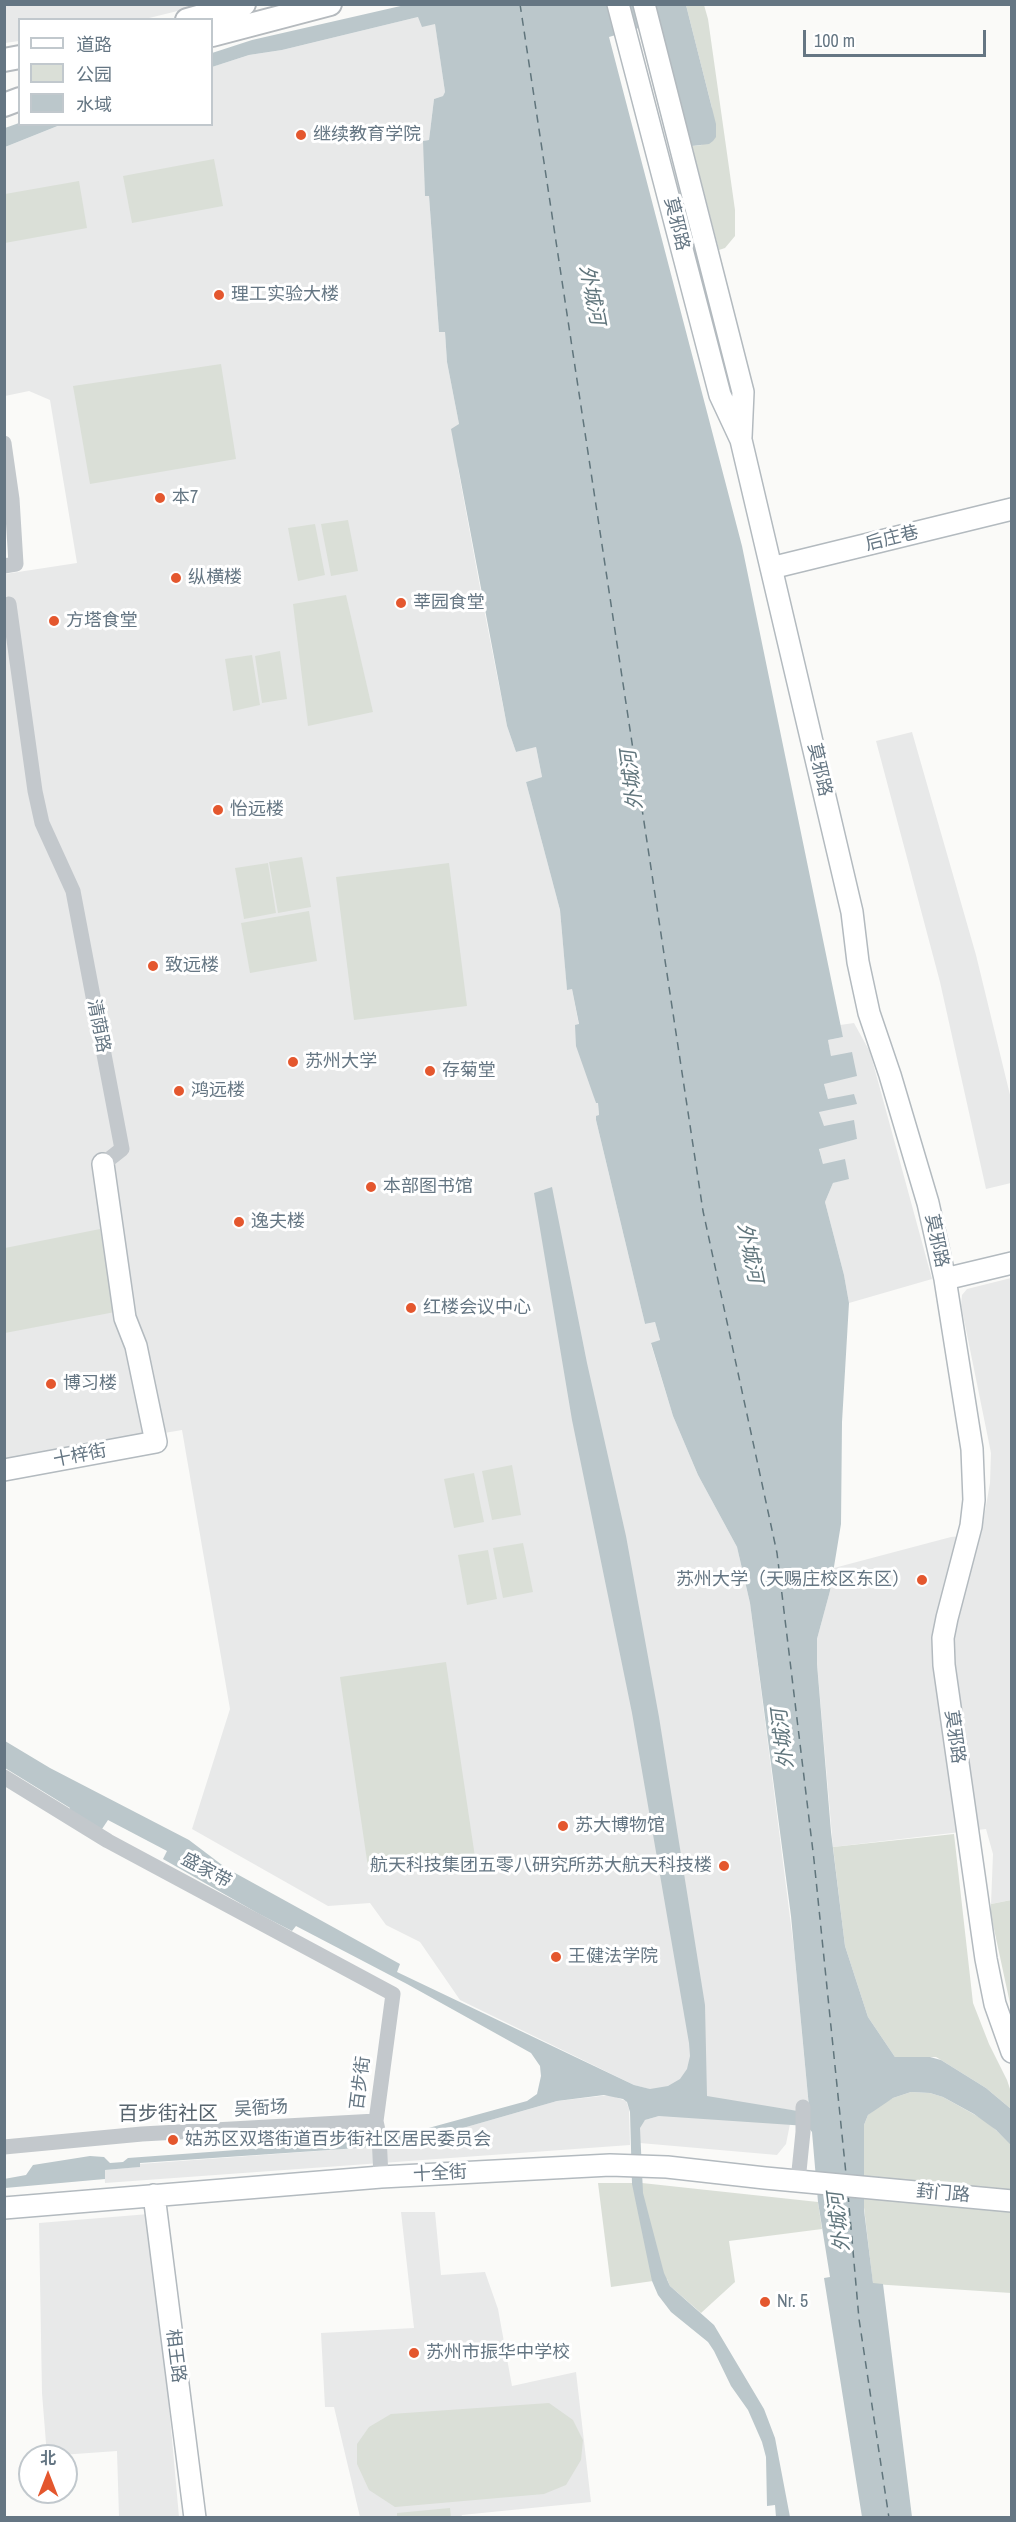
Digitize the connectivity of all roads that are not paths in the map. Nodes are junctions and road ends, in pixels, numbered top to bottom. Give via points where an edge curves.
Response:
1 (244, 4) edge
2 (618, 4) edge
3 (644, 4) edge
4 (329, 5) edge
5 (194, 18) edge
6 (213, 35) edge
7 (741, 440) junction
8 (4, 443) edge
9 (1011, 509) edge
10 (10, 565) edge
11 (771, 568) junction
12 (9, 604) dead end
13 (103, 1164) joint
14 (1011, 1263) edge
15 (945, 1279) junction
16 (156, 1442) joint
17 (4, 1470) edge
18 (4, 1777) edge
19 (393, 1994) joint
20 (1011, 2052) edge
21 (803, 2106) dead end
22 (377, 2128) junction
23 (4, 2147) edge
24 (381, 2177) junction
25 (802, 2181) junction
26 (875, 2187) joint
27 (154, 2195) junction
28 (1011, 2201) edge
29 (4, 2208) edge
30 (195, 2517) edge

1 - 5 main road
2 - 7 main road, 莫邪路 via 720,395
3 - 7 main road, 莫邪路 via 743,392
4 - 6 main road
7 - 11 main road, 莫邪路
8 - 10 street via 12,499
9 - 11 main road, 后庄巷
11 - 15 main road, 莫邪路 via 852,912 869,1013 928,1203
12 - 13 street, 清荫路 via 35,791 42,823 73,891 122,1149
13 - 16 main road, 清荫路 via 125,1318 136,1346
14 - 15 main road
15 - 20 main road, 莫邪路 via 972,1449 974,1500 943,1638 944,1665 989,1976
16 - 17 main road, 十梓街
18 - 19 street, 盛家带 via 108,1841
19 - 22 street, 百步街
21 - 25 street
22 - 23 street, 吴衙场 via 142,2134
22 - 24 street, 百步街
24 - 25 main road, 十全街 via 635,2166
24 - 27 main road, 十全街
25 - 26 main road, 十全街
26 - 28 main road, 葑门路
27 - 29 main road, 十全街
27 - 30 main road, 相王路

